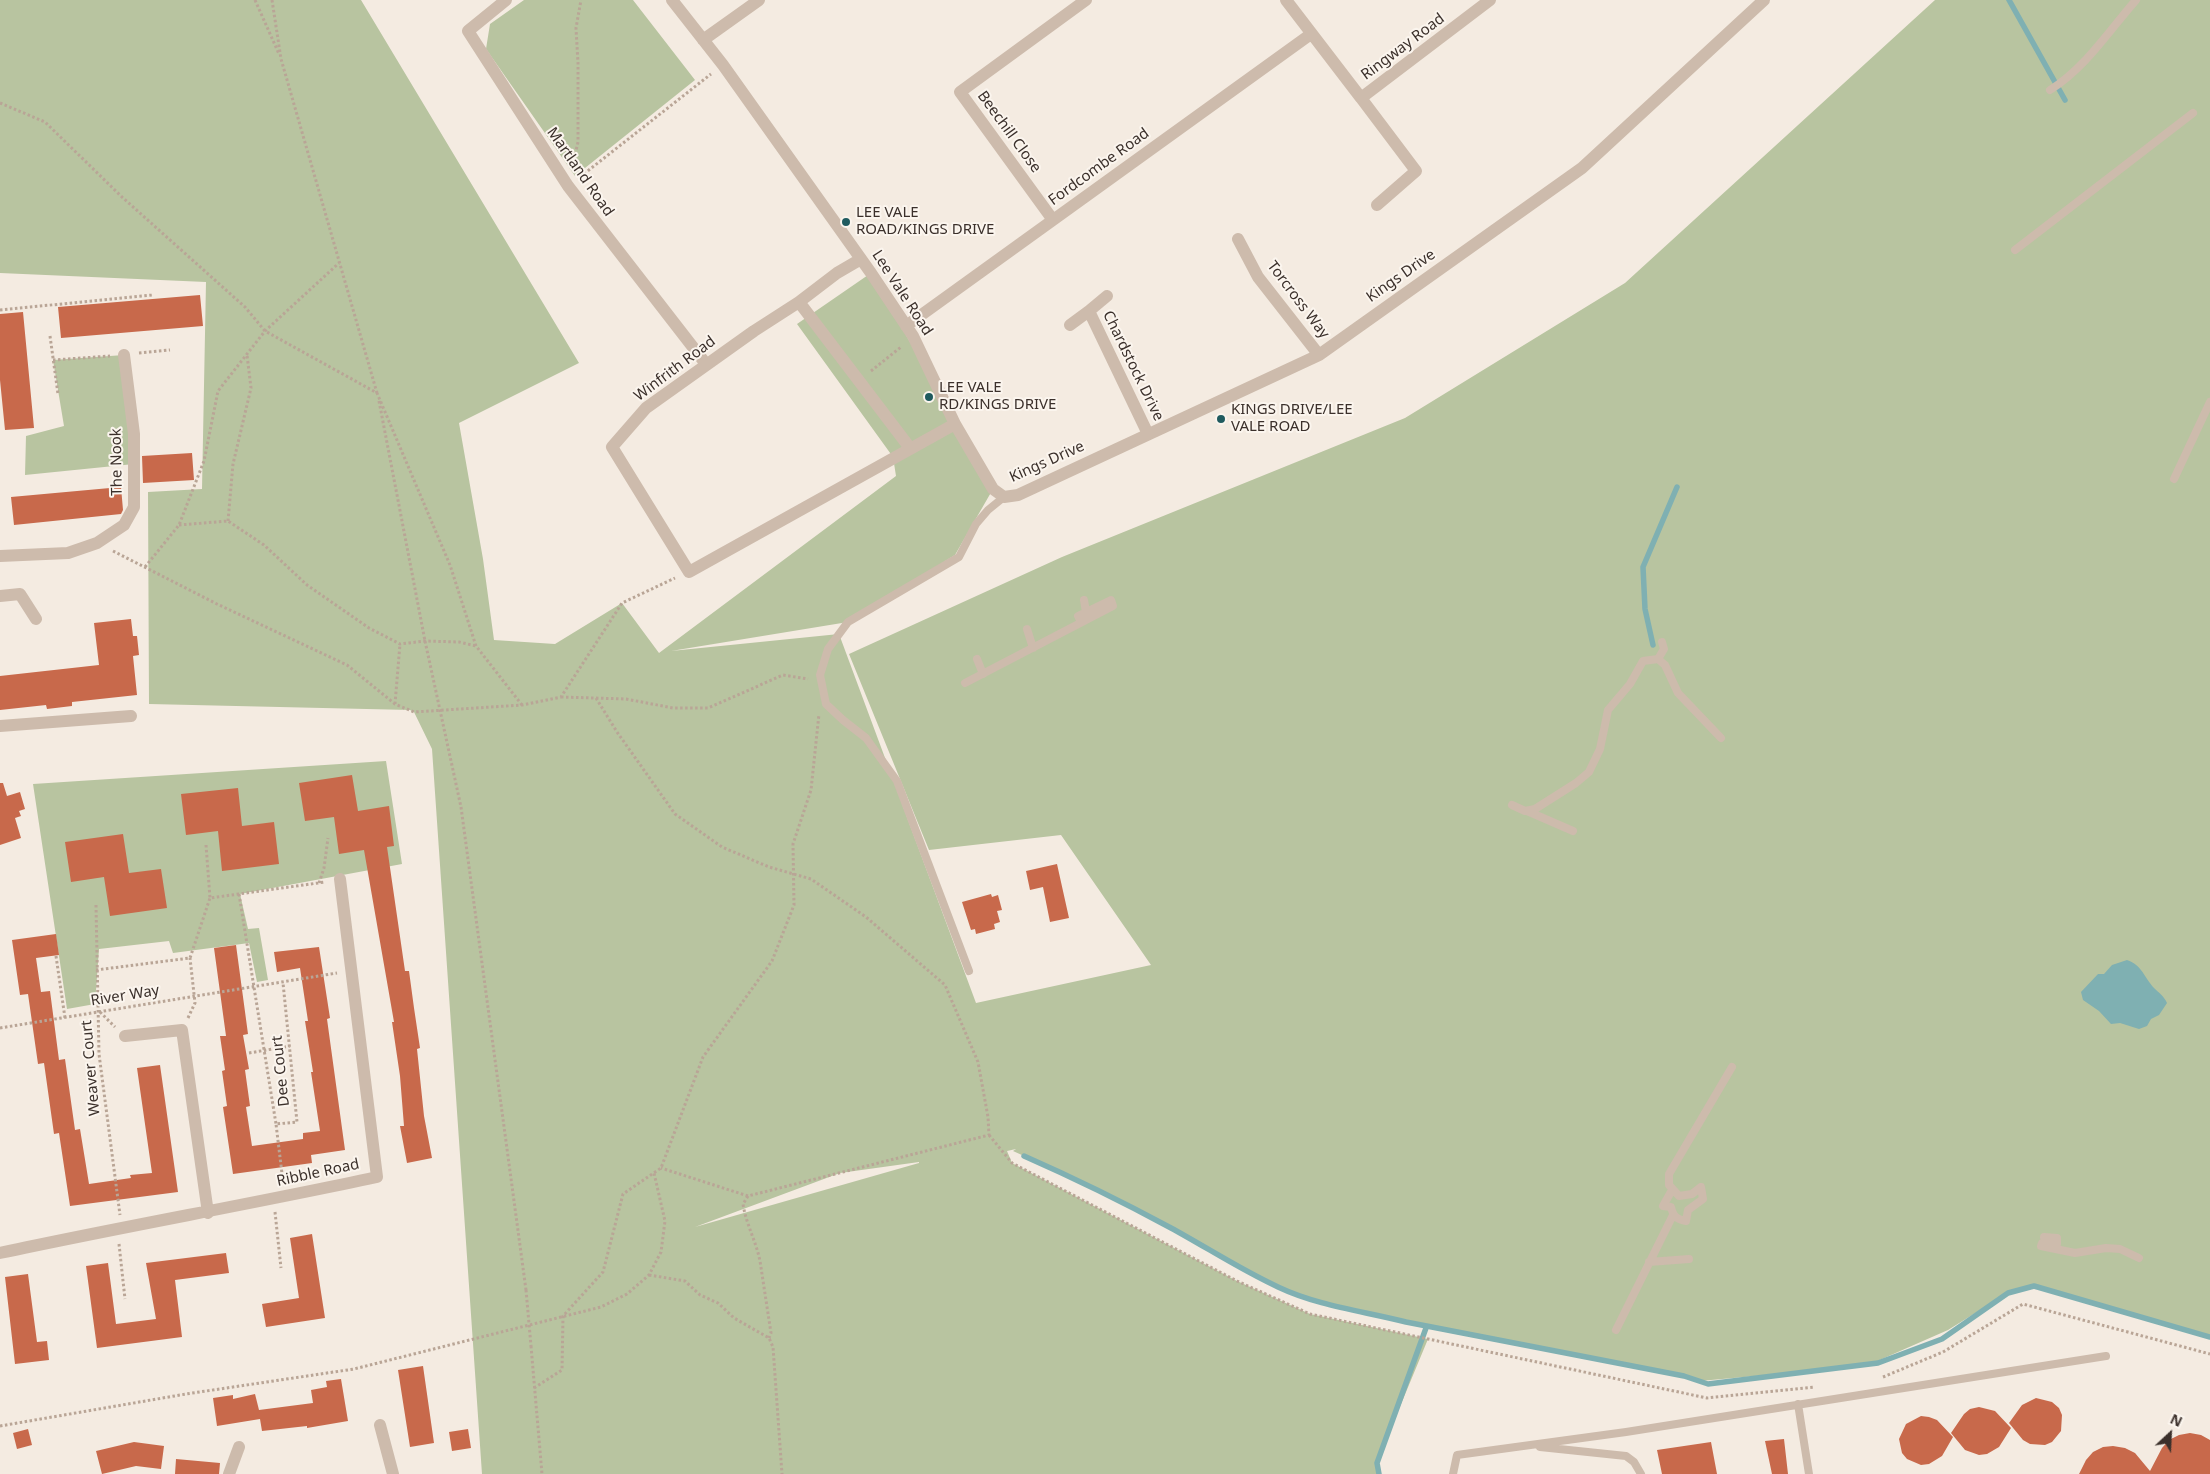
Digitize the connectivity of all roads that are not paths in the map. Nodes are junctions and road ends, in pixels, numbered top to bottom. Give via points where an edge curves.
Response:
1 (506, 0) edge
2 (672, 0) edge
3 (759, 0) edge
4 (1086, 0) edge
5 (1286, 0) edge
6 (1490, 0) edge
7 (1764, 0) edge
8 (2136, 0) edge
9 (1311, 34) junction
10 (703, 40) junction
11 (2050, 90) dead end
12 (1361, 98) junction
13 (2193, 113) dead end
14 (1378, 205) dead end
15 (1053, 220) junction
16 (1238, 239) dead end
17 (2015, 250) dead end
18 (861, 259) junction
19 (1107, 296) dead end
20 (799, 302) junction
21 (1089, 311) junction
22 (1070, 325) dead end
23 (910, 331) junction
24 (124, 355) dead end
25 (1319, 355) junction
26 (706, 364) junction
27 (2210, 402) edge
28 (955, 424) junction
29 (1148, 434) junction
30 (910, 448) junction
31 (2174, 479) dead end
32 (1004, 497) junction
33 (0, 556) edge
34 (0, 596) edge
35 (1084, 600) dead end
36 (1086, 612) junction
37 (36, 619) dead end
38 (1081, 622) junction
39 (1027, 629) dead end
40 (1662, 642) dead end
41 (1033, 648) junction
42 (977, 659) dead end
43 (1658, 659) junction
44 (983, 674) junction
45 (965, 683) dead end
46 (131, 716) dead end
47 (0, 726) edge
48 (1721, 738) dead end
49 (1512, 805) dead end
50 (1525, 811) junction
51 (1573, 831) dead end
52 (340, 879) road end
53 (969, 971) dead end
54 (125, 1036) road end
55 (1732, 1067) dead end
56 (1672, 1190) junction
57 (208, 1213) junction
58 (1673, 1215) junction
59 (2044, 1238) dead end
60 (0, 1253) edge
61 (2140, 1258) dead end
62 (1689, 1260) dead end
63 (1649, 1262) junction
64 (1616, 1330) dead end
65 (2106, 1356) dead end
66 (1798, 1404) junction
67 (380, 1425) dead end
68 (1527, 1445) junction
69 (239, 1447) dead end
70 (229, 1474) edge
71 (393, 1474) edge
72 (1453, 1474) edge
73 (1641, 1474) edge
74 (1809, 1474) edge

1 - 26 street, Martland Road via 468,31 568,186
2 - 10 street, Lee Vale Road
3 - 10 street
4 - 15 street, Beechill Close via 960,92
5 - 9 street, Ringway Road
6 - 12 street, Ringway Road
7 - 25 street, Kings Drive via 1582,168
8 - 11 lane via 2090,56
9 - 12 street, Ringway Road
9 - 15 street, Fordcombe Road
10 - 18 street, Lee Vale Road
12 - 14 street via 1416,171
13 - 17 lane
15 - 23 street, Fordcombe Road
16 - 25 street, Torcross Way via 1258,277
18 - 20 street, Winfrith Road
18 - 23 street, Lee Vale Road
19 - 21 street, Chardstock Drive
20 - 26 street, Winfrith Road
20 - 30 street
21 - 22 street, Chardstock Drive
21 - 29 street, Chardstock Drive
23 - 28 street, Lee Vale Road
24 - 33 street, The Nook via 134,434 134,507 124,525 97,543 68,553
25 - 29 street, Kings Drive
26 - 30 street, Winfrith Road via 646,408 612,447 689,572
27 - 31 lane
28 - 30 street
28 - 32 street, Lee Vale Road via 993,489
29 - 32 street, Kings Drive via 1018,495
32 - 53 lane via 976,524 959,557 848,622 828,649 820,675 826,704 866,738 897,781
34 - 37 street via 20,594
35 - 36 lane
36 - 38 lane via 1078,616
36 - 38 lane via 1111,600 1113,606
38 - 41 lane
39 - 41 lane
40 - 43 lane via 1664,649
41 - 44 lane
42 - 44 lane
43 - 48 lane via 1678,693
43 - 50 lane via 1643,661 1630,684 1608,710 1600,749 1589,772 1542,805
44 - 45 lane
46 - 47 street
49 - 50 lane
50 - 51 lane
52 - 57 street, Ribble Road via 378,1177
54 - 57 street via 182,1030
55 - 56 lane via 1669,1174
56 - 58 lane via 1663,1206 1671,1207
56 - 58 lane via 1679,1196 1686,1196 1701,1188 1703,1199 1688,1210 1686,1222 1677,1220
57 - 60 street, Ribble Road
58 - 63 lane
59 - 61 lane via 2056,1238 2057,1244 2042,1243 2041,1246 2067,1252 2113,1248
62 - 63 lane
63 - 64 lane
65 - 66 lane
66 - 68 lane
66 - 74 lane
67 - 71 street
68 - 72 lane via 1457,1455
68 - 73 lane via 1626,1456
69 - 70 street

